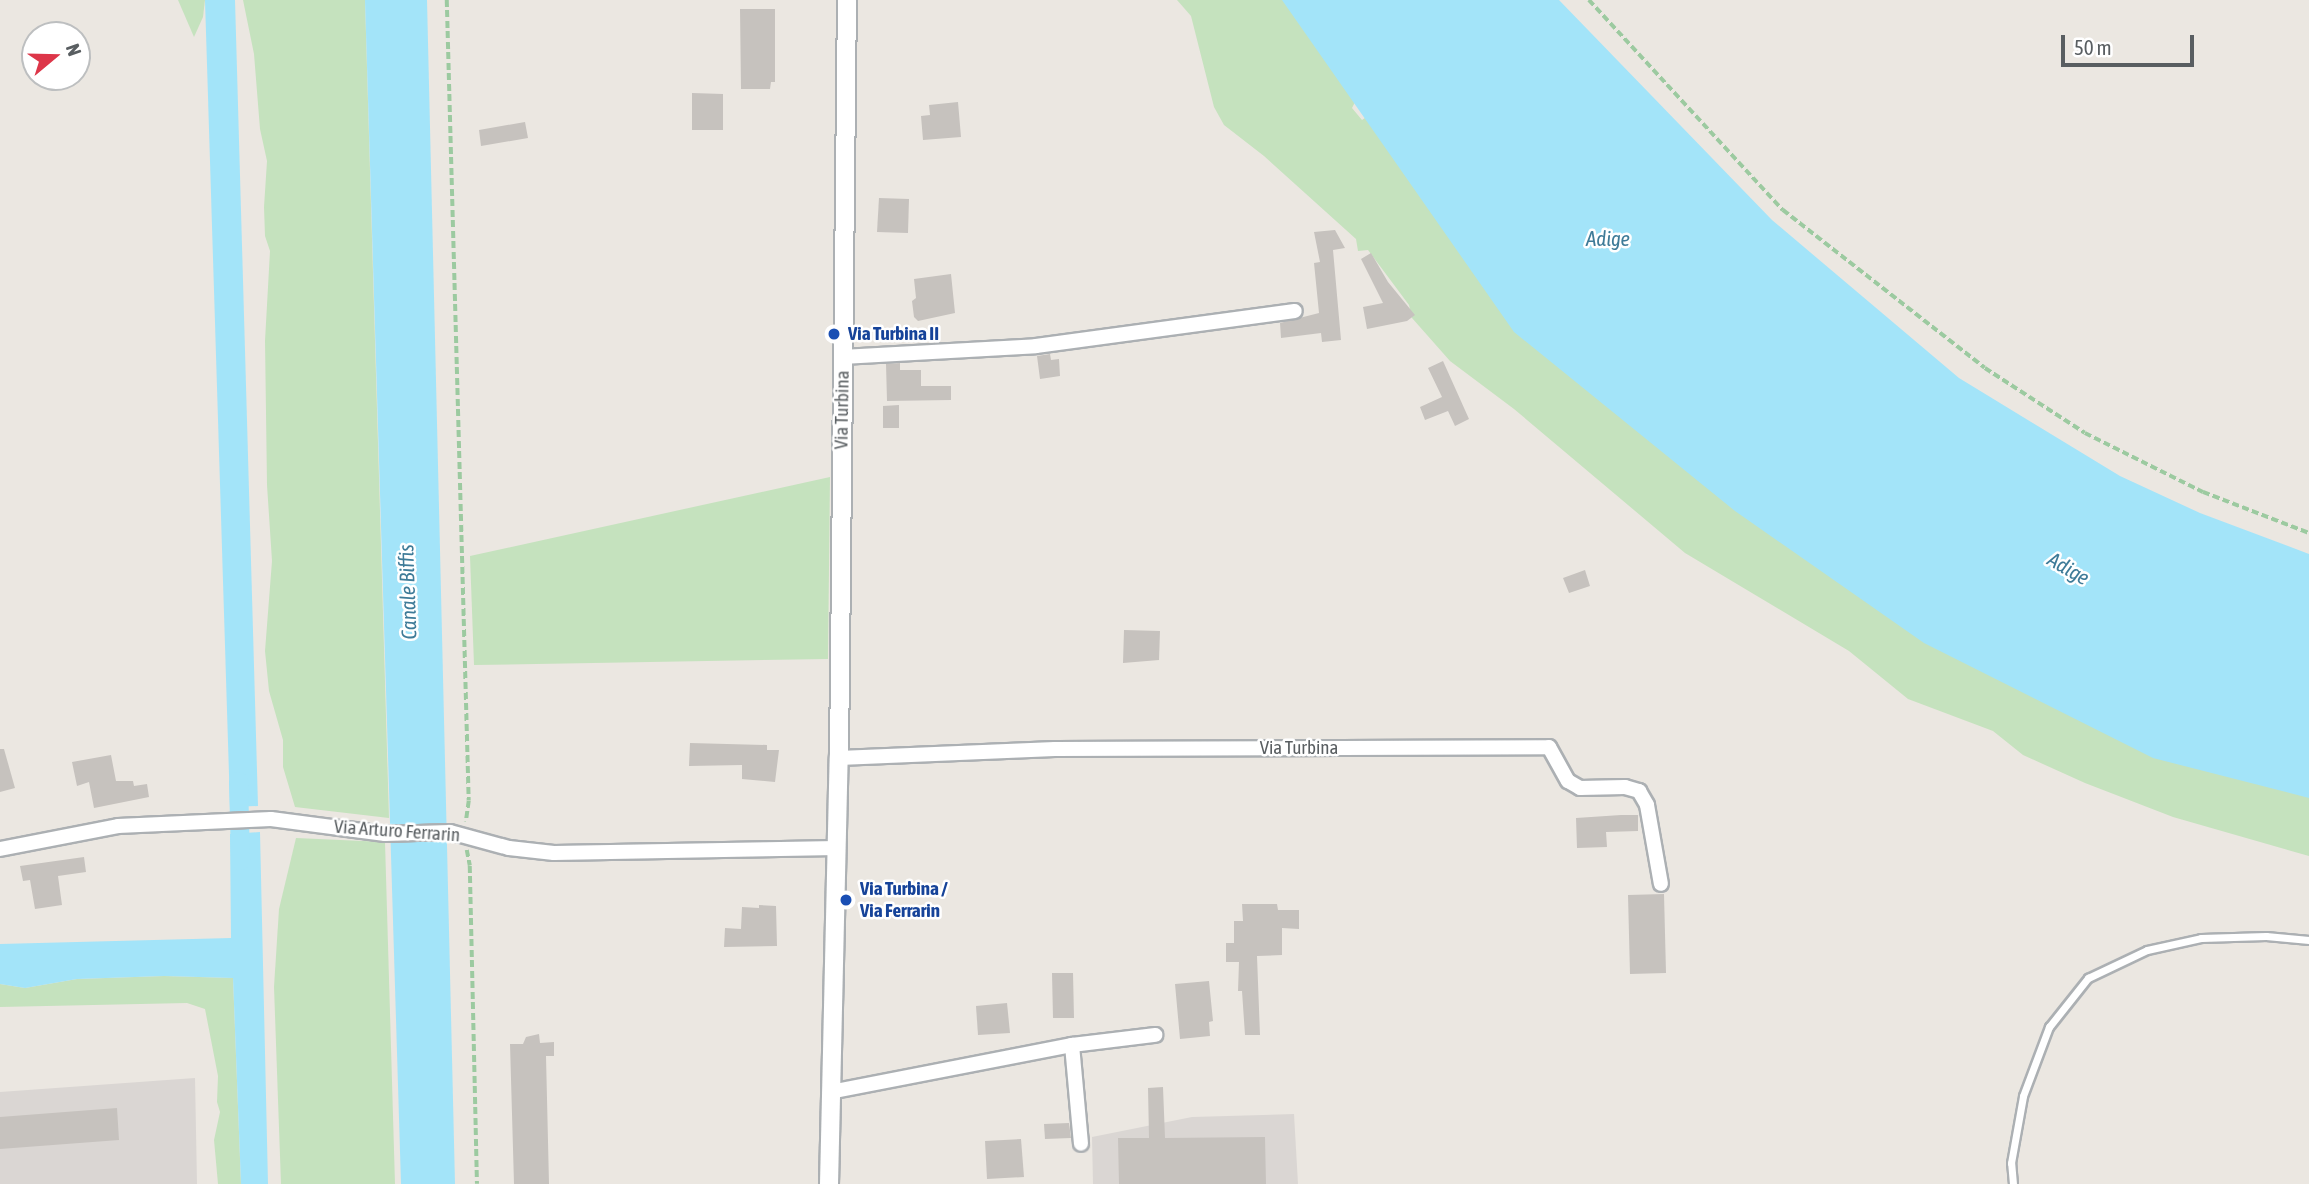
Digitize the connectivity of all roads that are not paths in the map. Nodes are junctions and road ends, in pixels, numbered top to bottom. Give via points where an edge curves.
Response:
1 (847, 0) edge
2 (1295, 311) dead end
3 (842, 357) junction
4 (839, 758) junction
5 (836, 848) junction
6 (0, 849) edge
7 (1661, 884) dead end
8 (2309, 940) edge
9 (1155, 1035) dead end
10 (1072, 1045) junction
11 (830, 1091) junction
12 (1080, 1144) dead end
13 (829, 1184) edge
14 (2013, 1184) edge

1 - 3 street, Via Turbina
2 - 3 street, Via Turbina via 1036,346
3 - 4 street, Via Turbina
4 - 5 street, Via Turbina
4 - 7 street, Via Turbina via 1055,749 1549,747 1568,781 1580,788 1639,791 1647,805
5 - 6 street, Via Arturo Ferrarin via 554,853 509,848 457,833 385,834 271,819 118,825
5 - 11 street, Via Turbina
8 - 14 lane via 2201,938 2147,950 2088,978 2049,1027 2023,1096 2011,1163
9 - 10 street
10 - 11 street
10 - 12 street
11 - 13 street, Via Turbina

